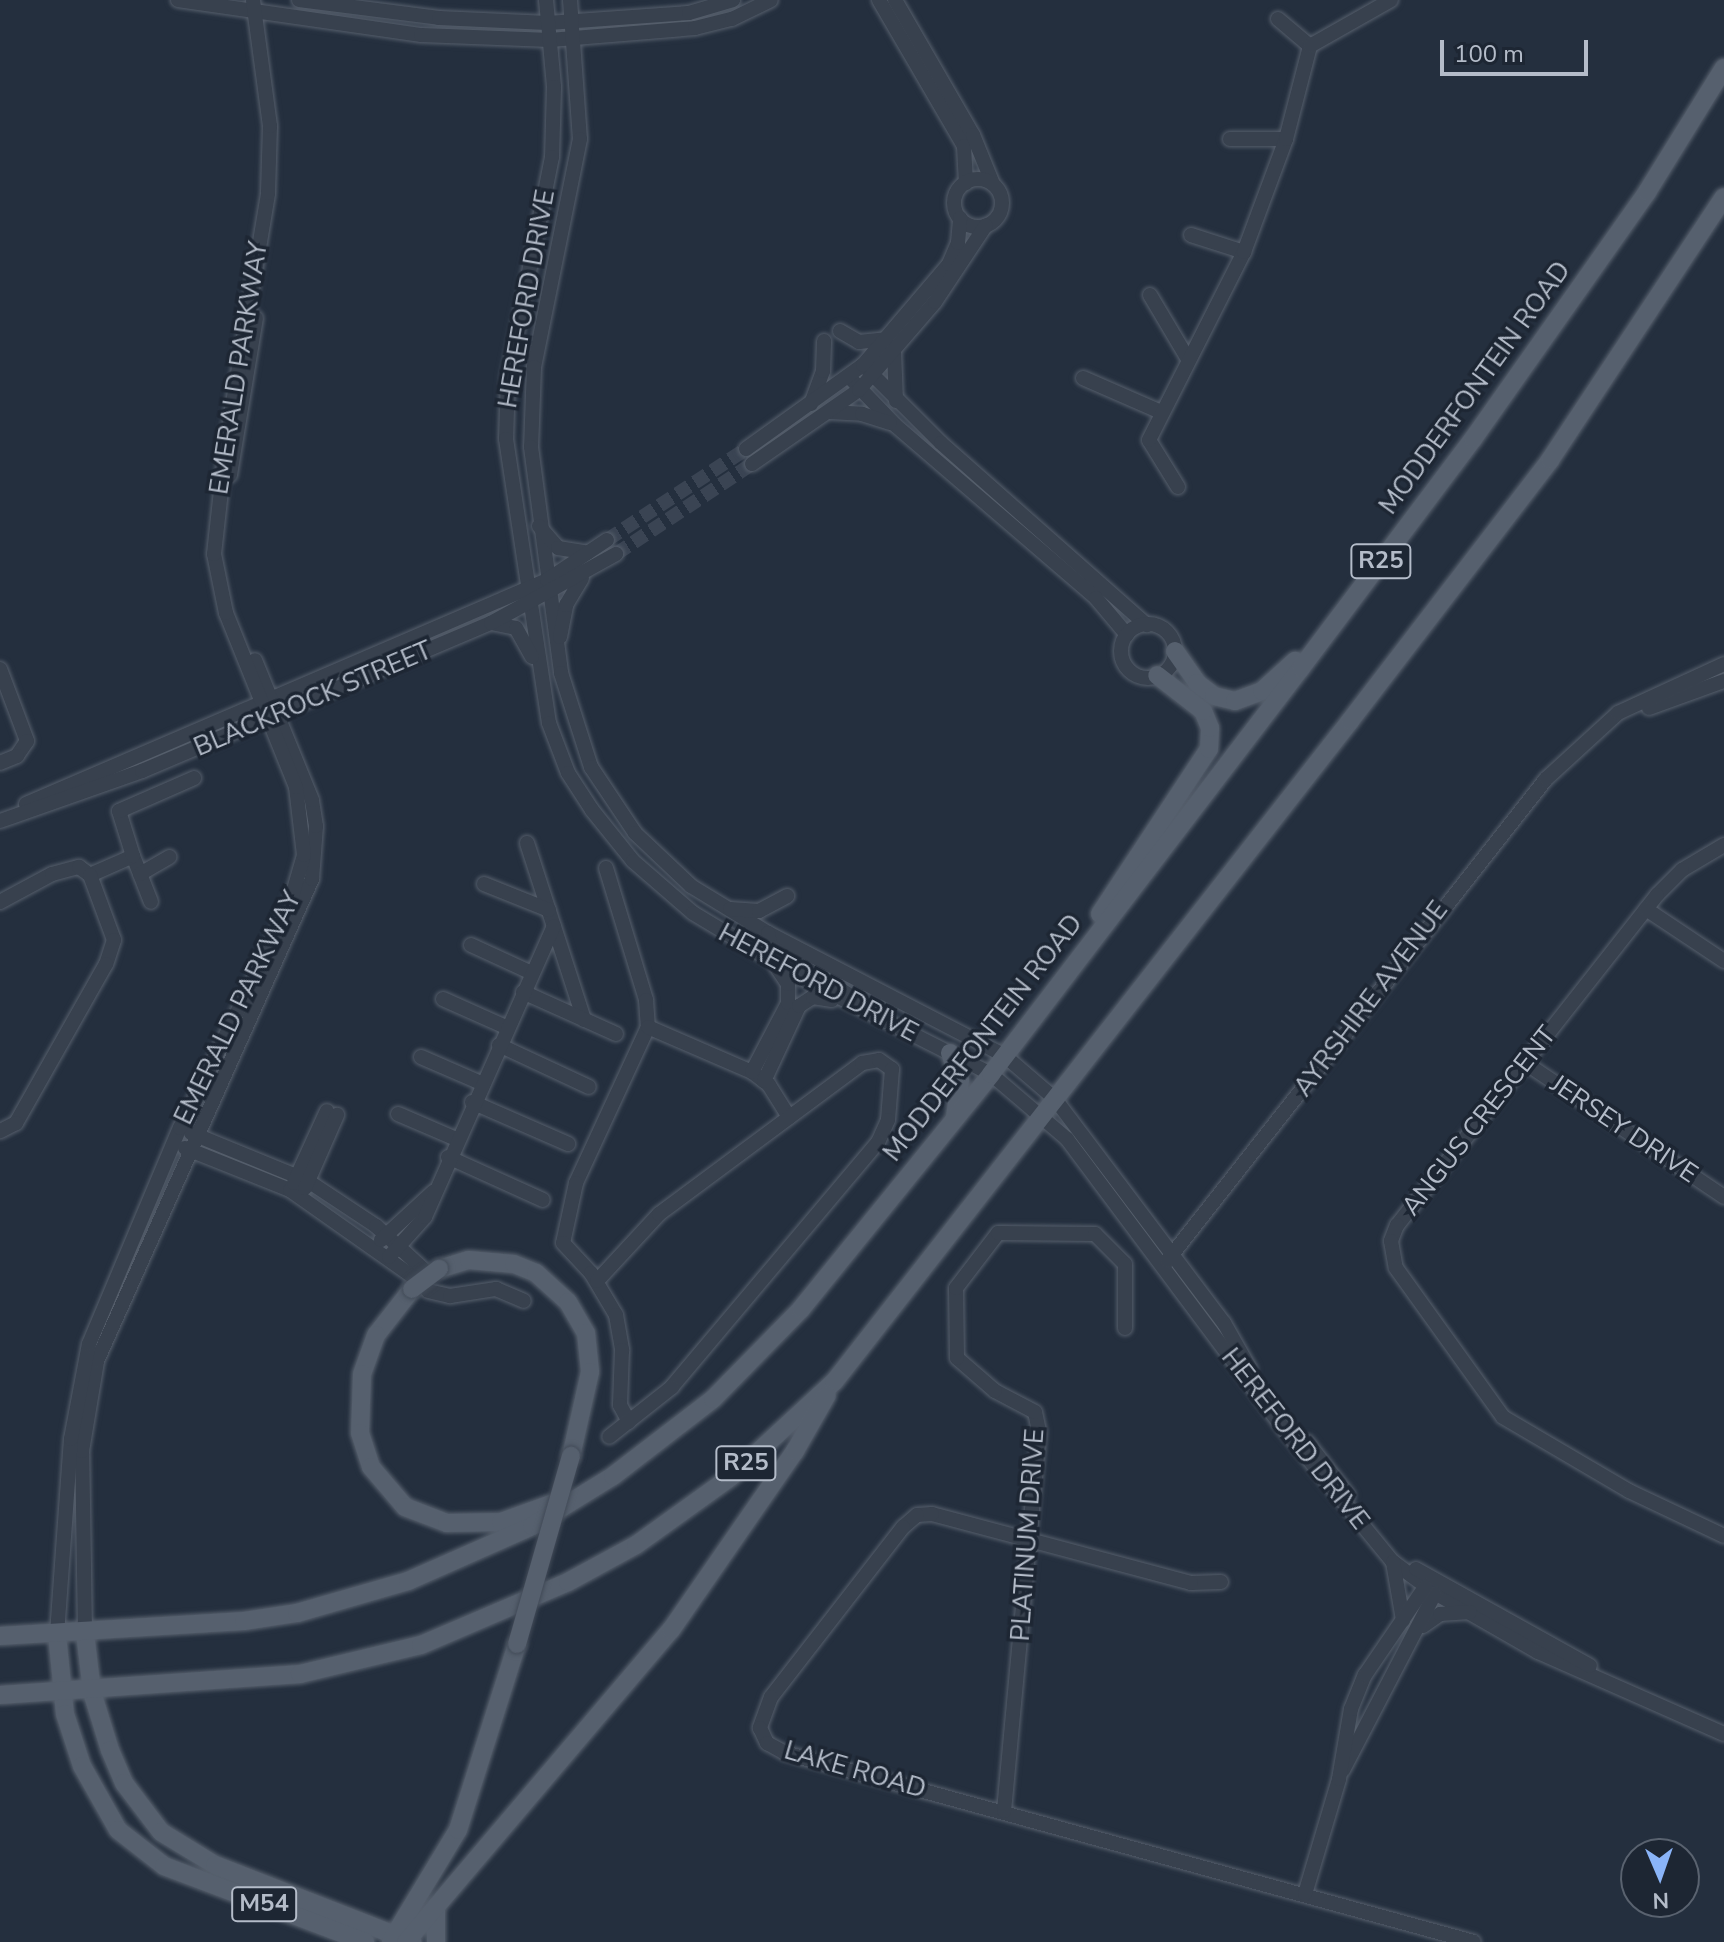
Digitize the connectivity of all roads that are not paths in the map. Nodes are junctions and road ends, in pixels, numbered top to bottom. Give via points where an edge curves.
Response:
1 (178, 0) edge
2 (299, 0) edge
3 (546, 0) edge
4 (572, 0) edge
5 (733, 0) edge
6 (771, 0) edge
7 (879, 0) edge
8 (895, 0) edge
9 (1391, 0) edge
10 (258, 6) edge
11 (1278, 19) dead end
12 (599, 20) junction
13 (572, 22) junction
14 (548, 23) junction
15 (574, 39) junction
16 (550, 40) junction
17 (1310, 46) junction
18 (1724, 68) edge
19 (1230, 139) dead end
20 (1286, 139) junction
21 (966, 183) junction
22 (993, 184) junction
23 (1724, 197) edge
24 (1724, 208) edge
25 (960, 218) junction
26 (986, 225) junction
27 (1191, 235) dead end
28 (1244, 252) junction
29 (1665, 286) junction
30 (1150, 295) dead end
31 (840, 331) dead end
32 (824, 341) dead end
33 (890, 345) junction
34 (1188, 359) junction
35 (867, 371) junction
36 (1083, 378) dead end
37 (855, 384) junction
38 (896, 401) junction
39 (811, 405) junction
40 (829, 412) junction
41 (1161, 412) junction
42 (895, 425) junction
43 (746, 449) tunnel mouth
44 (752, 464) tunnel mouth
45 (1178, 487) dead end
46 (539, 526) junction
47 (607, 540) tunnel mouth
48 (588, 553) junction
49 (616, 554) tunnel mouth
50 (584, 575) junction
51 (548, 588) junction
52 (526, 589) junction
53 (528, 606) junction
54 (1342, 613) junction
55 (491, 623) junction
56 (1147, 625) junction
57 (1127, 635) junction
58 (1175, 651) junction
59 (1724, 664) edge
60 (0, 669) edge
61 (561, 673) junction
62 (1157, 675) junction
63 (1724, 681) edge
64 (545, 699) junction
65 (270, 710) junction
66 (1585, 740) junction
67 (2, 762) edge
68 (194, 778) dead end
69 (0, 819) edge
70 (527, 843) dead end
71 (1724, 845) edge
72 (133, 856) junction
73 (170, 857) dead end
74 (606, 868) dead end
75 (140, 874) junction
76 (90, 875) junction
77 (484, 884) dead end
78 (787, 896) dead end
79 (0, 902) edge
80 (151, 902) dead end
81 (722, 907) junction
82 (1646, 909) junction
83 (549, 910) junction
84 (554, 926) junction
85 (768, 933) junction
86 (471, 945) dead end
87 (1724, 961) edge
88 (773, 963) junction
89 (1073, 966) junction
90 (532, 973) junction
91 (523, 992) junction
92 (443, 999) dead end
93 (848, 1004) junction
94 (584, 1020) junction
95 (881, 1020) junction
96 (506, 1027) junction
97 (648, 1027) junction
98 (616, 1034) dead end
99 (499, 1045) junction
100 (950, 1053) junction
101 (1005, 1056) junction
102 (421, 1057) dead end
103 (1524, 1062) junction
104 (991, 1074) junction
105 (758, 1077) junction
106 (481, 1083) junction
107 (589, 1087) dead end
108 (1055, 1099) junction
109 (472, 1102) junction
110 (332, 1113) dead end
111 (398, 1114) dead end
112 (1041, 1116) junction
113 (789, 1117) junction
114 (954, 1119) junction
115 (180, 1128) junction
116 (0, 1131) edge
117 (197, 1135) junction
118 (456, 1139) junction
119 (173, 1143) junction
120 (568, 1144) dead end
121 (190, 1150) junction
122 (448, 1157) junction
123 (303, 1178) junction
124 (433, 1192) junction
125 (296, 1193) junction
126 (1724, 1197) edge
127 (543, 1200) dead end
128 (387, 1234) junction
129 (375, 1246) junction
130 (394, 1252) junction
131 (1168, 1260) junction
132 (597, 1281) junction
133 (429, 1282) junction
134 (524, 1301) dead end
135 (1125, 1328) dead end
136 (834, 1382) junction
137 (629, 1422) junction
138 (609, 1437) dead end
139 (613, 1476) junction
140 (1724, 1536) edge
141 (1031, 1539) junction
142 (1393, 1562) junction
143 (1221, 1582) dead end
144 (1432, 1586) junction
145 (1474, 1612) junction
146 (1403, 1620) junction
147 (1419, 1629) junction
148 (85, 1633) junction
149 (57, 1634) junction
150 (0, 1636) edge
151 (92, 1692) junction
152 (61, 1693) junction
153 (0, 1695) edge
154 (1645, 1699) junction
155 (1724, 1734) edge
156 (1339, 1779) junction
157 (1004, 1811) junction
158 (1305, 1894) junction
159 (436, 1906) junction
160 (345, 1938) edge
161 (402, 1940) edge
162 (365, 1942) edge
163 (436, 1942) edge
164 (1474, 1942) edge

1 - 10 street
2 - 14 street via 439,18
3 - 14 street, HEREFORD DRIVE
4 - 12 street
4 - 13 street, HEREFORD DRIVE
5 - 12 street via 689,13
6 - 15 street via 712,24
7 - 21 street via 964,146
8 - 22 street via 973,135
9 - 17 street
10 - 16 street via 421,35
10 - 65 street, EMERALD PARKWAY via 274,77 277,161 220,548 224,589
11 - 17 street
12 - 13 street
13 - 14 street
13 - 15 street, HEREFORD DRIVE
14 - 16 street, HEREFORD DRIVE
15 - 16 street
15 - 46 street, HEREFORD DRIVE via 580,115 577,163 532,387
16 - 52 street, HEREFORD DRIVE via 552,157 506,399
17 - 20 street
18 - 54 main road, MODDERFONTEIN ROAD / R25 via 1647,192
19 - 20 street
20 - 28 street
21 - 22 street via 979,179
21 - 25 street via 955,198
22 - 26 street via 1002,204
23 - 29 main road, R25
24 - 29 main road
25 - 26 street via 976,227
25 - 33 street via 955,252
26 - 33 street via 949,284
27 - 28 street
28 - 34 street
29 - 108 main road, R25 via 1550,460
30 - 34 street
31 - 33 street via 859,342
32 - 39 street via 823,371
33 - 35 street
33 - 38 street
34 - 41 street
35 - 37 street
35 - 38 street
36 - 41 street
37 - 39 street
37 - 40 street
37 - 42 street
38 - 56 street
39 - 43 street
40 - 42 street via 862,414
40 - 44 street
41 - 45 street via 1149,440
42 - 57 street via 1096,598
46 - 48 street via 558,548
46 - 51 street, HEREFORD DRIVE
47 - 48 street, BLACKROCK STREET
48 - 51 street, BLACKROCK STREET
49 - 50 street, BLACKROCK STREET
50 - 51 street, BLACKROCK STREET
50 - 61 street via 564,613
51 - 52 street, BLACKROCK STREET
51 - 53 street, BLACKROCK STREET
51 - 61 street, HEREFORD DRIVE
52 - 53 street, HEREFORD DRIVE
52 - 65 street, BLACKROCK STREET
53 - 55 street, BLACKROCK STREET
53 - 64 street, HEREFORD DRIVE
54 - 58 main road via 1250,698 1214,696 1187,675
54 - 89 main road, MODDERFONTEIN ROAD / R25
55 - 64 street via 521,634
55 - 65 street, BLACKROCK STREET
56 - 57 street
56 - 58 street via 1169,634
57 - 62 street via 1121,647 1124,664 1136,675
58 - 62 street via 1168,668
59 - 66 street, AYRSHIRE AVENUE via 1618,713
60 - 67 street via 27,741 24,750
61 - 81 street, HEREFORD DRIVE via 578,739 612,802 657,856
62 - 89 main road via 1203,711 1210,728 1209,749 1099,915
63 - 66 street, AYRSHIRE AVENUE via 1674,697
64 - 88 street, HEREFORD DRIVE via 568,773 633,861 693,913
65 - 69 street, BLACKROCK STREET via 142,771
65 - 115 street, EMERALD PARKWAY via 301,808 305,844 299,880
65 - 117 street, EMERALD PARKWAY via 312,800 312,879
66 - 131 street, AYRSHIRE AVENUE via 1546,779 1439,909
68 - 72 street via 119,811
70 - 83 street
71 - 82 street, ANGUS CRESCENT via 1682,870
72 - 75 street
72 - 76 street
73 - 75 street
74 - 97 street via 646,1000
75 - 80 street
76 - 79 street via 72,867
76 - 116 street via 112,931 113,950 16,1123
77 - 83 street
78 - 81 street via 759,911
81 - 85 street, HEREFORD DRIVE
82 - 87 street
82 - 103 street, ANGUS CRESCENT
83 - 84 street
84 - 90 street
84 - 94 street
85 - 95 street via 771,947 848,991
85 - 101 street, HEREFORD DRIVE
86 - 90 street
88 - 93 street, HEREFORD DRIVE
88 - 105 street via 788,984 789,997
89 - 101 main road, MODDERFONTEIN ROAD / R25
90 - 91 street
91 - 94 street
91 - 96 street
92 - 96 street
93 - 95 street, HEREFORD DRIVE
93 - 105 street via 813,997 799,1006
94 - 98 street
95 - 100 street, HEREFORD DRIVE
96 - 99 street
97 - 105 street
97 - 132 street via 571,1198 563,1247
99 - 106 street
99 - 107 street
100 - 104 street, HEREFORD DRIVE
100 - 114 main road via 960,1081
101 - 104 main road, MODDERFONTEIN ROAD / R25
101 - 108 street, HEREFORD DRIVE
102 - 106 street
103 - 126 street, JERSEY DRIVE
103 - 140 street, ANGUS CRESCENT via 1397,1225 1391,1257 1503,1417 1629,1491
104 - 112 street, HEREFORD DRIVE
104 - 114 main road, MODDERFONTEIN ROAD / R25
105 - 113 street
106 - 109 street
108 - 112 main road, R25
108 - 131 street, HEREFORD DRIVE
109 - 118 street
109 - 120 street
110 - 123 street
111 - 118 street
112 - 131 street, HEREFORD DRIVE via 1095,1171
112 - 136 main road, R25
113 - 132 street via 648,1224
113 - 137 street via 862,1063 879,1060 892,1069 888,1120 878,1142 672,1387
114 - 139 main road, MODDERFONTEIN ROAD / R25 via 758,1356 713,1399
115 - 117 street
115 - 119 street, EMERALD PARKWAY
117 - 121 street, EMERALD PARKWAY
117 - 123 street
118 - 122 street
119 - 121 street
119 - 149 street, EMERALD PARKWAY via 117,1268 81,1369
121 - 125 street
121 - 148 street, EMERALD PARKWAY via 110,1328 90,1387 82,1451
122 - 124 street
122 - 127 street
123 - 125 street
123 - 128 street
124 - 128 street
124 - 130 street via 420,1226
125 - 129 street
128 - 129 street
128 - 130 street
129 - 130 street
130 - 133 street
131 - 142 street, HEREFORD DRIVE via 1293,1441
131 - 144 street, HEREFORD DRIVE via 1224,1323 1255,1379 1379,1535
132 - 137 street via 621,1338 620,1405
133 - 134 street via 496,1289
133 - 139 main road via 376,1335 359,1391 364,1451 392,1496 421,1516 447,1523 488,1523 521,1516
133 - 161 main road, bridge via 469,1260 514,1264 536,1273 568,1302 586,1333 590,1372 517,1644 458,1830
135 - 141 street, PLATINUM DRIVE via 1125,1264 1095,1234 998,1233 958,1281 957,1358 995,1391 1035,1412 1038,1422
136 - 151 main road, R25 via 732,1476 636,1545 482,1622 421,1645 300,1674
136 - 159 main road via 795,1451 671,1630
137 - 138 street
139 - 148 main road, MODDERFONTEIN ROAD / R25 via 519,1533 367,1593 244,1621
141 - 143 street, LAKE ROAD via 1191,1583
141 - 157 street, PLATINUM DRIVE
141 - 157 street, LAKE ROAD via 932,1514 911,1520 759,1719 767,1743 785,1753
142 - 144 street, HEREFORD DRIVE
142 - 146 street
144 - 145 street, HEREFORD DRIVE
144 - 146 street
144 - 147 street
144 - 154 street, HEREFORD DRIVE
145 - 147 street via 1440,1614
145 - 154 street, HEREFORD DRIVE via 1538,1652
146 - 156 street via 1365,1675 1351,1709
147 - 156 street
148 - 149 main road, MODDERFONTEIN ROAD / R25
148 - 151 main road, M54
149 - 150 main road, MODDERFONTEIN ROAD / R25
149 - 152 main road, M54
151 - 152 main road, R25
151 - 161 main road, M54 via 124,1783 142,1812 189,1851
152 - 153 main road, R25
152 - 160 main road, M54 via 82,1766 102,1807 139,1850 164,1866
154 - 155 street, HEREFORD DRIVE
156 - 158 street
157 - 158 street, LAKE ROAD
158 - 164 street, LAKE ROAD
159 - 161 main road
159 - 163 main road
160 - 162 main road, M54

